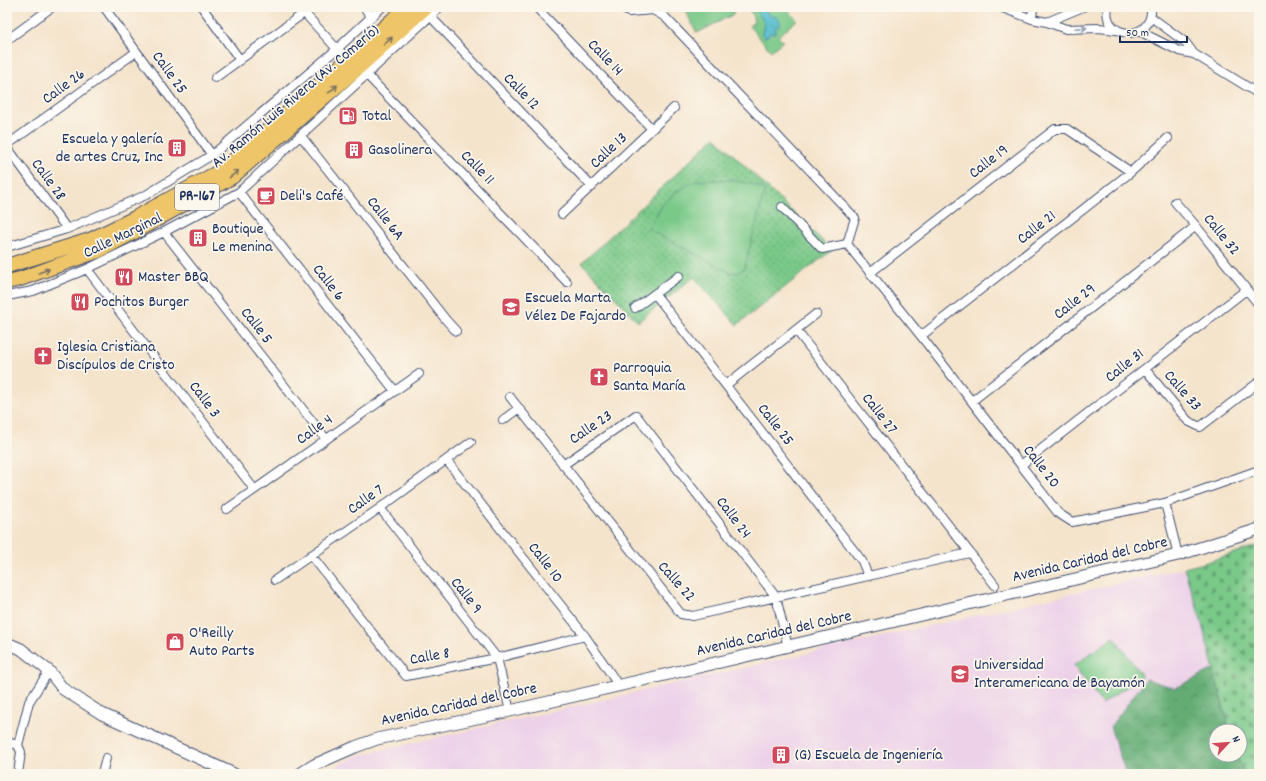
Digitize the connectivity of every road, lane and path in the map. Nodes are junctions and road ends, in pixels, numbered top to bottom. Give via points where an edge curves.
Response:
1 (52, 7) edge
2 (104, 7) edge
3 (202, 7) edge
4 (364, 7) edge
5 (382, 7) edge
6 (407, 7) edge
7 (440, 7) edge
8 (536, 7) edge
9 (619, 7) edge
10 (1000, 7) edge
11 (1033, 7) edge
12 (1083, 7) edge
13 (1108, 7) edge
14 (1151, 7) edge
15 (302, 10) edge
16 (428, 12) edge
17 (371, 17) junction
18 (1151, 17) junction
19 (1032, 19) junction
20 (1047, 22) junction
21 (1116, 30) junction
22 (1139, 31) junction
23 (7, 40) edge
24 (337, 49) junction
25 (136, 52) junction
26 (1194, 54) junction
27 (240, 60) junction
28 (359, 67) junction
29 (215, 78) dead end
30 (1259, 94) edge
31 (674, 108) dead end
32 (652, 129) junction
33 (301, 136) junction
34 (1168, 138) dead end
35 (7, 146) edge
36 (212, 155) junction
37 (1131, 172) junction
38 (592, 187) junction
39 (239, 192) junction
40 (1175, 202) dead end
41 (782, 207) dead end
42 (562, 214) dead end
43 (1196, 226) junction
44 (67, 229) junction
45 (164, 232) junction
46 (847, 244) junction
47 (7, 247) edge
48 (7, 266) edge
49 (87, 269) junction
50 (870, 273) junction
51 (679, 276) dead end
52 (7, 282) edge
53 (567, 282) dead end
54 (1246, 290) junction
55 (655, 294) junction
56 (7, 296) edge
57 (1259, 305) edge
58 (635, 308) dead end
59 (816, 314) dead end
60 (796, 330) junction
61 (456, 331) dead end
62 (921, 336) junction
63 (1145, 369) junction
64 (419, 374) dead end
65 (1259, 382) edge
66 (726, 385) junction
67 (395, 391) junction
68 (510, 397) dead end
69 (972, 401) junction
70 (519, 408) junction
71 (636, 415) joint
72 (503, 420) dead end
73 (326, 438) junction
74 (472, 442) dead end
75 (447, 461) junction
76 (563, 465) junction
77 (1021, 465) junction
78 (1259, 470) edge
79 (254, 489) junction
80 (1165, 503) junction
81 (380, 508) junction
82 (227, 509) dead end
83 (1259, 529) edge
84 (969, 553) junction
85 (311, 555) junction
86 (1178, 556) junction
87 (868, 576) junction
88 (275, 580) dead end
89 (995, 585) dead end
90 (776, 597) junction
91 (585, 636) junction
92 (7, 643) edge
93 (788, 647) junction
94 (497, 658) junction
95 (49, 671) junction
96 (619, 686) junction
97 (510, 711) junction
98 (7, 742) edge
99 (18, 745) junction
100 (106, 758) dead end
101 (18, 774) edge
102 (102, 774) edge
103 (234, 774) edge
104 (300, 774) edge

1 - 23 street
2 - 25 street, Calle 25
3 - 27 street
4 - 17 street
5 - 17 street, Calle Marginal
6 - 28 highway, Av. Ramón Luis Rivera (Av. Comerío) / PR-167
7 - 16 street
8 - 32 street, Calle 14
9 - 46 street via 629,12 653,10 661,14 692,45 855,218
10 - 19 street
11 - 19 street
12 - 20 street
13 - 21 street via 1108,17
14 - 18 street
15 - 24 street
15 - 27 street
16 - 28 highway, Av. Ramón Luis Rivera (Av. Comerío) / PR-167
16 - 38 street, Calle 12
17 - 24 street, Calle Marginal
18 - 22 street via 1147,25
18 - 26 street via 1185,42
19 - 20 street
20 -> 21 street via 1066,29
21 - 22 street via 1124,34
22 - 26 street via 1179,51
24 - 28 street, Calle 11
24 - 36 street, Calle Marginal
25 - 35 street, Calle 26
25 - 36 street, Calle 25
26 - 30 street
27 - 29 street
28 - 33 street, Calle Marginal
28 - 48 highway, Av. Ramón Luis Rivera (Av. Comerío) / PR-167 via 224,169 90,240
52 -> 28 highway, Av. Ramón Luis Rivera (Av. Comerío) / PR-167 via 20,280 98,251 218,185 232,176
28 - 53 street, Calle 11
31 - 32 street, Calle 13
32 - 38 street, Calle 13
33 - 39 street, Calle Marginal
33 - 61 street, Calle 6A
34 - 37 street, Calle 21
35 - 44 street, Calle 28
36 - 44 street, Calle Marginal via 146,195
37 - 50 street, Calle 19 via 1067,129 1055,129
37 - 62 street, Calle 21
38 - 42 street, Calle 13
39 - 45 street, Calle Marginal
39 - 67 street, Calle 6
40 - 43 street, Calle 32
41 - 46 street via 822,249
43 - 54 street, Calle 32
43 - 69 street, Calle 29
44 - 47 street, Calle Marginal
45 - 49 street, Calle Marginal
45 - 73 street, Calle 5
46 - 50 street, Calle 20
49 - 56 street, Calle Marginal via 33,291
49 - 79 street, Calle 3
50 - 62 street, Calle 20
51 - 55 street
54 - 57 street, Calle 32
54 - 63 street, Calle 31
55 - 58 street
55 - 66 street, Calle 25
59 - 60 street
60 - 66 street
60 - 84 street, Calle 27
62 - 69 street, Calle 20
63 - 65 street, Calle 33 via 1188,421 1200,427
63 - 77 street, Calle 31
64 - 67 street, Calle 4
66 - 87 street, Calle 25 via 862,561
67 - 73 street, Calle 4
68 - 70 street, Calle 22
69 - 77 street, Calle 20
70 - 72 street
70 - 76 street, Calle 22
71 - 76 street, Calle 23
71 - 90 street, Calle 24
73 - 79 street, Calle 4
74 - 75 street, Calle 7
75 - 81 street, Calle 7
75 - 91 street, Calle 10
76 - 90 street, Calle 22 via 681,614 693,616
77 - 80 street, Calle 20 via 1058,512 1072,522
78 - 80 street, Calle 20
79 - 82 street, Calle 4
80 - 86 street
81 - 85 street, Calle 7
81 - 94 street, Calle 9
83 - 86 street, Avenida Caridad del Cobre
84 - 87 street, Calle 22
84 - 89 street, Calle 27
85 - 88 street, Calle 7
85 - 94 street, Calle 8 via 406,676
86 - 93 street, Avenida Caridad del Cobre
87 - 90 street, Calle 22
90 - 93 street, Calle 24
91 - 94 street, Calle 8
91 - 96 street, Calle 10
92 - 95 street via 21,649
93 - 96 street, Avenida Caridad del Cobre
94 - 97 street, Calle 9
95 - 99 street via 29,702
95 - 103 street via 64,689 102,714
96 - 97 street, Avenida Caridad del Cobre
97 - 104 street, Avenida Caridad del Cobre via 377,739 314,765
98 - 99 street
99 - 101 street via 21,752
100 - 102 street

